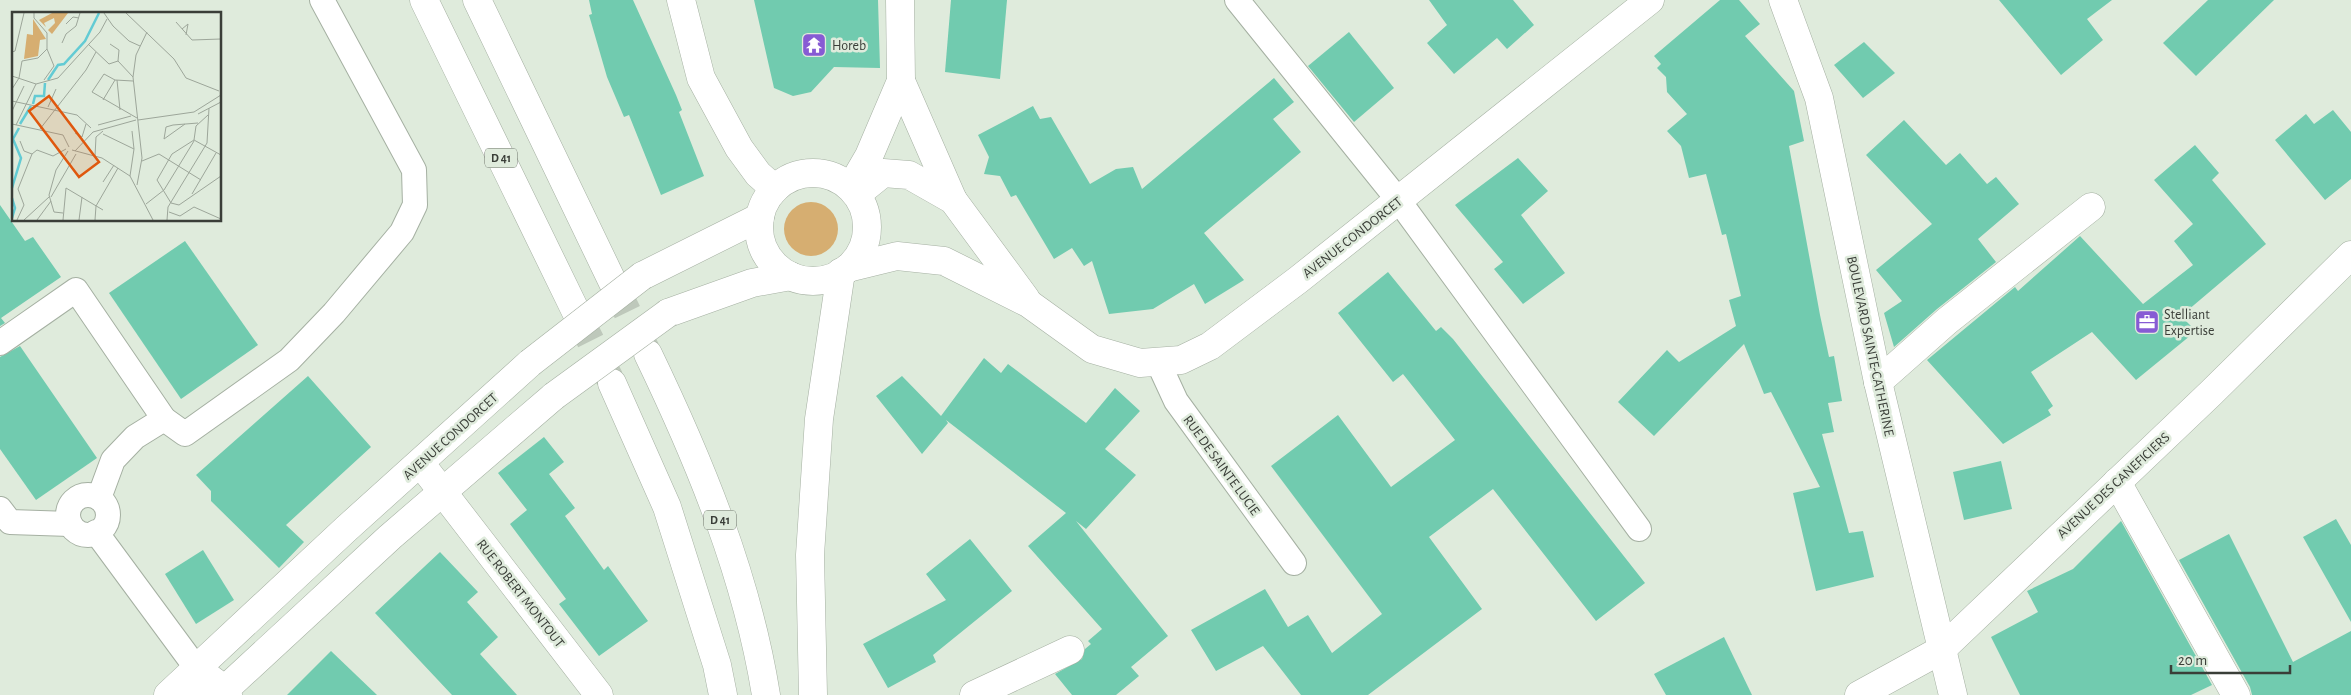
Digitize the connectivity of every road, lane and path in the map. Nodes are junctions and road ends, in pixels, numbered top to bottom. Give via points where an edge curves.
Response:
1 (322, 0) edge
2 (424, 0) edge
3 (477, 0) edge
4 (681, 0) edge
5 (900, 0) edge
6 (1237, 0) edge
7 (1650, 0) edge
8 (1783, 0) edge
9 (900, 81) junction
10 (775, 189) junction
11 (854, 190) junction
12 (953, 200) junction
13 (1399, 201) junction
14 (2091, 207) dead end
15 (760, 217) junction
16 (2351, 255) edge
17 (845, 270) junction
18 (791, 276) junction
19 (615, 287) tunnel mouth
20 (1028, 302) junction
21 (578, 316) tunnel mouth
22 (0, 343) edge
23 (648, 354) tunnel mouth
24 (1158, 362) junction
25 (1878, 382) junction
26 (612, 383) tunnel mouth
27 (164, 419) junction
28 (421, 464) junction
29 (2116, 482) junction
30 (442, 492) junction
31 (99, 498) junction
32 (0, 509) edge
33 (70, 524) junction
34 (1639, 529) dead end
35 (96, 532) junction
36 (1294, 563) dead end
37 (1070, 650) dead end
38 (1941, 650) junction
39 (195, 682) edge
40 (224, 693) edge
41 (168, 695) edge
42 (599, 695) edge
43 (723, 695) edge
44 (766, 695) edge
45 (813, 695) edge
46 (974, 695) edge
47 (1859, 695) edge
48 (1953, 695) edge
49 (2236, 695) edge

1 - 27 lane via 414,170 414,205 402,232 334,313 289,360 185,434
2 - 21 main road, D 41
3 - 19 main road
4 - 10 main road via 701,78 739,148 758,174
5 - 9 main road
6 - 13 lane
7 - 13 main road, AVENUE CONDORCET
8 - 25 main road, BOULEVARD SAINTE-CATHERINE via 1819,98
9 - 11 main road
9 - 12 main road
10 - 11 main road via 789,178 806,173 825,174
10 - 15 main road
11 - 12 main road, AVENUE CONDORCET via 883,173 908,175
11 - 17 main road via 867,222 866,239 859,254
12 - 20 main road, AVENUE CONDORCET
13 - 24 main road, AVENUE CONDORCET via 1210,346 1181,360
13 - 34 lane
14 - 25 main road via 1947,321
15 - 18 main road via 760,235 765,252 776,266
15 - 28 main road, AVENUE CONDORCET, bridge via 642,276 530,363
16 - 29 main road, AVENUE DES CANEFICIERS
17 - 18 main road via 821,280
17 - 20 main road, AVENUE CONDORCET via 896,256 944,261
17 - 45 main road via 818,420 810,555
18 - 30 main road, bridge via 752,283 668,313 554,396
20 - 24 main road, AVENUE CONDORCET via 1092,349 1140,364
22 - 27 lane via 76,290
23 - 44 main road, D 41 via 715,505 759,648
24 - 36 lane, RUE DE SAINTE LUCIE via 1176,401
25 - 38 main road, BOULEVARD SAINTE-CATHERINE
26 - 43 main road via 667,507 717,665
27 - 31 lane via 135,437 113,460
28 - 30 main road, RUE ROBERT MONTOUT
28 - 39 main road, AVENUE CONDORCET via 346,529
29 - 38 main road, AVENUE DES CANEFICIERS
29 - 49 main road
30 - 40 main road
30 - 42 main road, RUE ROBERT MONTOUT
31 - 33 lane via 86,495 74,500 68,512
31 - 35 lane via 106,507 107,519
32 - 33 lane via 10,522
33 - 35 lane via 84,534
35 - 39 lane
37 - 46 main road
38 - 47 main road, AVENUE DES CANEFICIERS
38 - 48 main road, BOULEVARD SAINTE-CATHERINE
39 - 40 main road
39 - 41 main road, AVENUE CONDORCET

